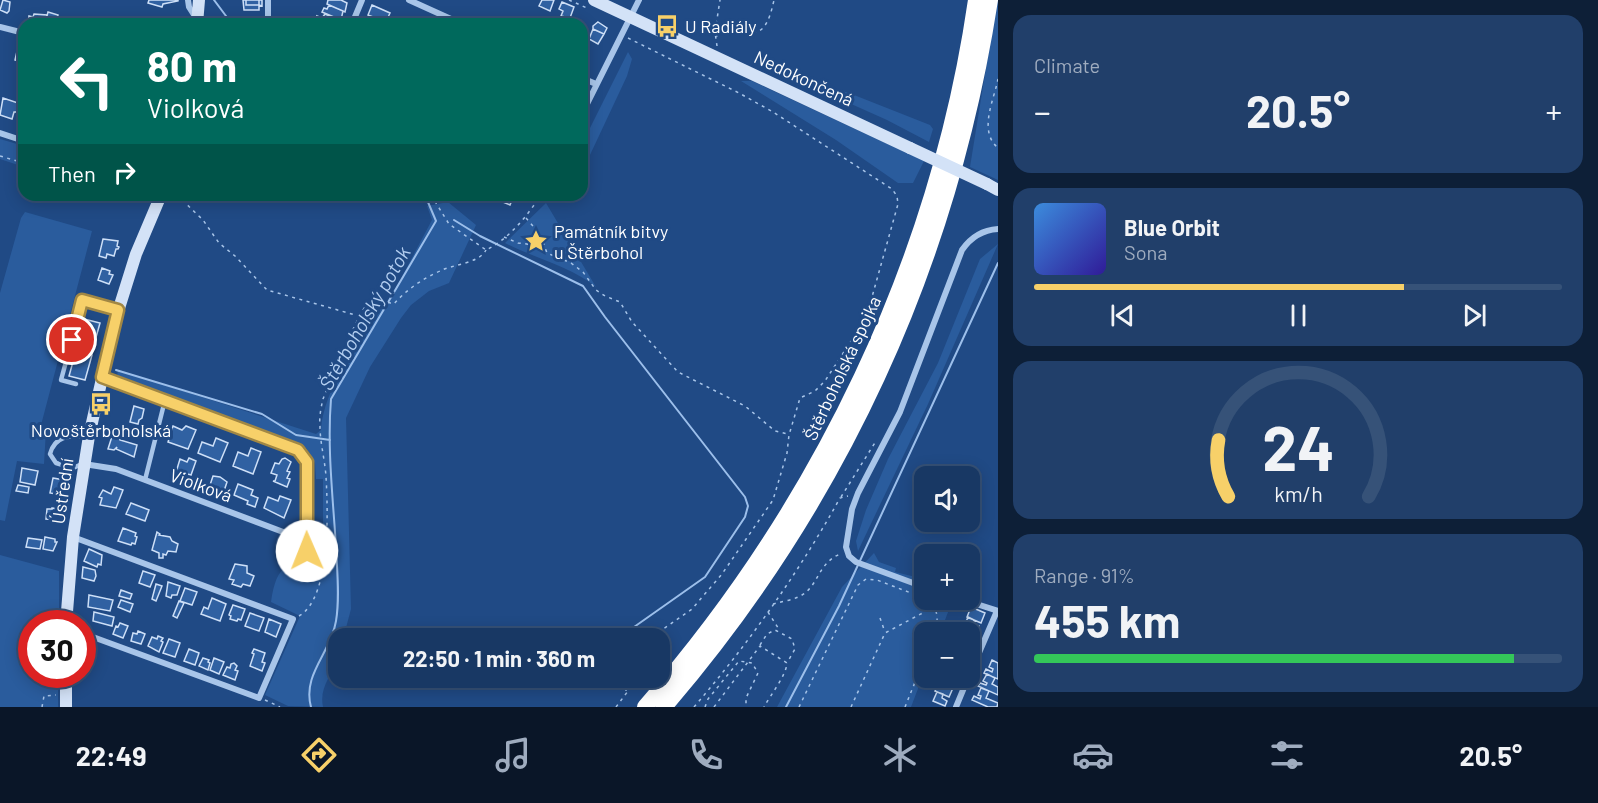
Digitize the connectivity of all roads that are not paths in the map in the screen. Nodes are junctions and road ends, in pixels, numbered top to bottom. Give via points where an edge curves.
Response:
1 (188, 0) edge
2 (199, 0) edge
3 (268, 0) edge
4 (362, 0) edge
5 (409, 0) edge
6 (594, 0) edge
7 (639, 0) edge
8 (976, 0) edge
9 (990, 0) edge
10 (631, 16) junction
11 (196, 18) edge
12 (198, 18) edge
13 (268, 18) edge
14 (354, 18) edge
15 (449, 18) edge
16 (0, 27) edge
17 (18, 32) edge
18 (588, 81) edge
19 (596, 84) junction
20 (588, 101) edge
21 (0, 133) edge
22 (18, 139) edge
23 (993, 187) edge
24 (159, 201) edge
25 (998, 229) edge
26 (118, 310) junction
27 (102, 377) junction
28 (76, 384) dead end
29 (165, 400) junction
30 (89, 436) junction
31 (83, 463) junction
32 (145, 480) junction
33 (73, 537) junction
34 (307, 541) junction
35 (307, 551) dead end
36 (914, 583) edge
37 (980, 605) edge
38 (67, 610) edge
39 (998, 611) edge
40 (96, 638) edge
41 (980, 652) edge
42 (964, 688) edge
43 (645, 707) edge
44 (664, 707) edge
45 (956, 707) edge

1 - 11 street
2 - 12 street
3 - 13 street
4 - 14 street
5 - 15 street
6 - 10 street, Nedokončená
7 - 10 street
8 - 43 highway, Štěrboholská spojka via 957,104 936,183 897,296 854,394 814,471 768,546 719,616
9 - 44 highway, Štěrboholská spojka via 973,96 951,183 923,267 881,371 791,537 720,638
10 - 19 street
10 - 23 street, Nedokončená, bridge
16 - 17 street
18 - 19 street
19 - 20 street
21 - 22 street
24 - 26 street, Ústřední
25 - 36 street via 976,235 962,250 895,423 858,493 849,525 847,552 859,563
26 - 27 street, Ústřední
26 - 28 lane via 82,300 61,380
27 - 29 street
27 - 30 street, Ústřední
29 - 32 lane
29 - 34 street via 298,450 307,462
30 - 31 street, Ústřední
30 - 31 lane via 62,437 50,454 56,463 66,467
31 - 32 street, Violková
31 - 33 street, Ústřední
32 - 34 street, Violková
33 - 38 street, Ústřední
33 - 40 street via 292,619 259,698
34 - 35 street
37 - 39 street
39 - 41 street
42 - 45 street

